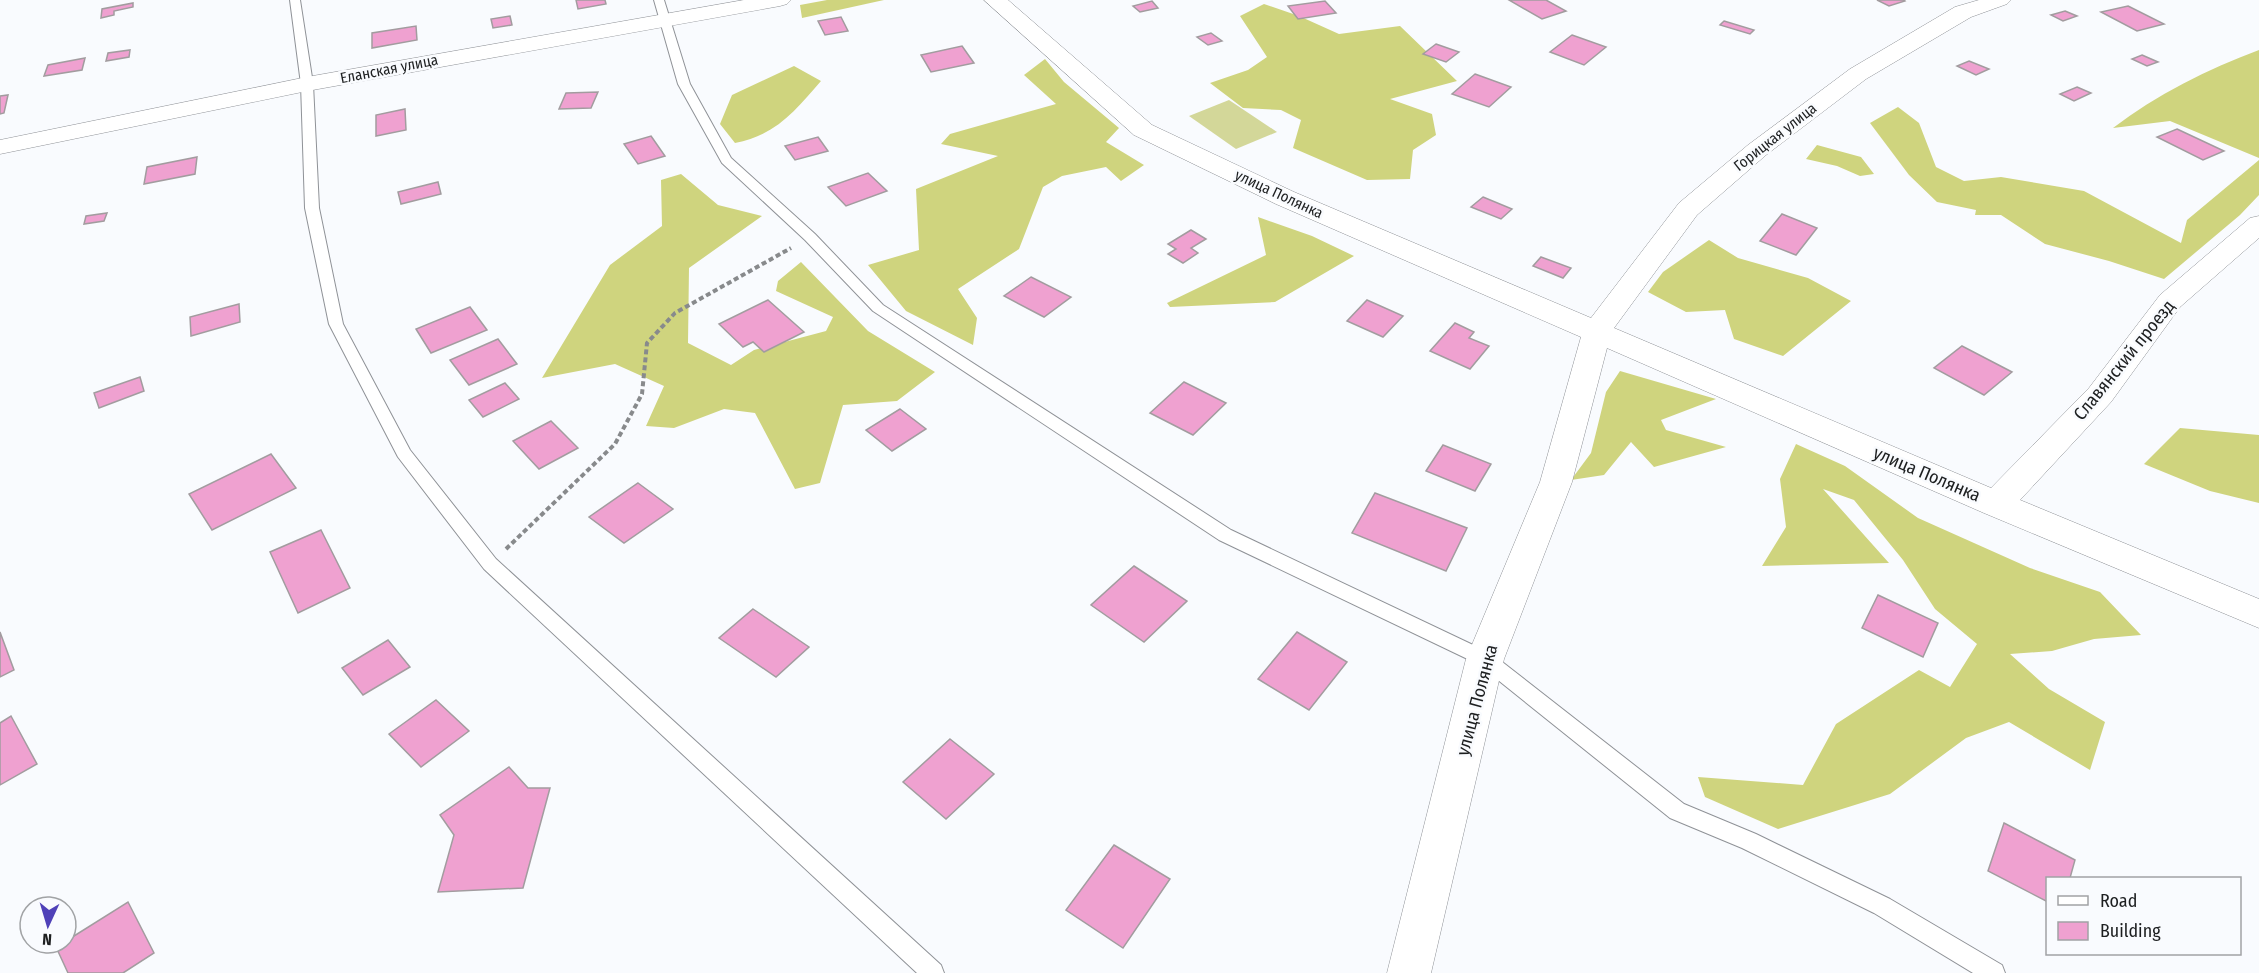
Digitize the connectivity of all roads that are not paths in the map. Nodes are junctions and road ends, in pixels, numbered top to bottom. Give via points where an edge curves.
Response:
1 (295, 0) edge
2 (780, 0) edge
3 (995, 0) edge
4 (2000, 0) edge
5 (661, 10) edge
6 (307, 84) junction
7 (0, 147) edge
8 (2259, 225) edge
9 (1597, 331) junction
10 (1996, 504) junction
11 (2259, 614) edge
12 (1485, 659) junction
13 (933, 973) edge
14 (1409, 973) edge
15 (1994, 973) edge

1 - 6 lane
2 - 5 street, Еланская улица
3 - 9 street, улица Полянка via 1143,130 1285,198
4 - 9 street, Горицкая улица via 1963,12 1858,74 1757,150 1688,209
5 - 6 street, Еланская улица
5 - 12 lane via 684,84 726,159 810,237 878,308 1226,535
6 - 7 street, Еланская улица
6 - 13 lane via 312,208 336,324 404,453 490,564
8 - 10 street, Славянский проезд via 2170,301 2100,395
9 - 10 street, улица Полянка
9 - 12 street, улица Полянка via 1556,482
10 - 11 street, улица Полянка
12 - 14 street, улица Полянка
12 - 15 lane via 1677,811 1749,841 1882,906

